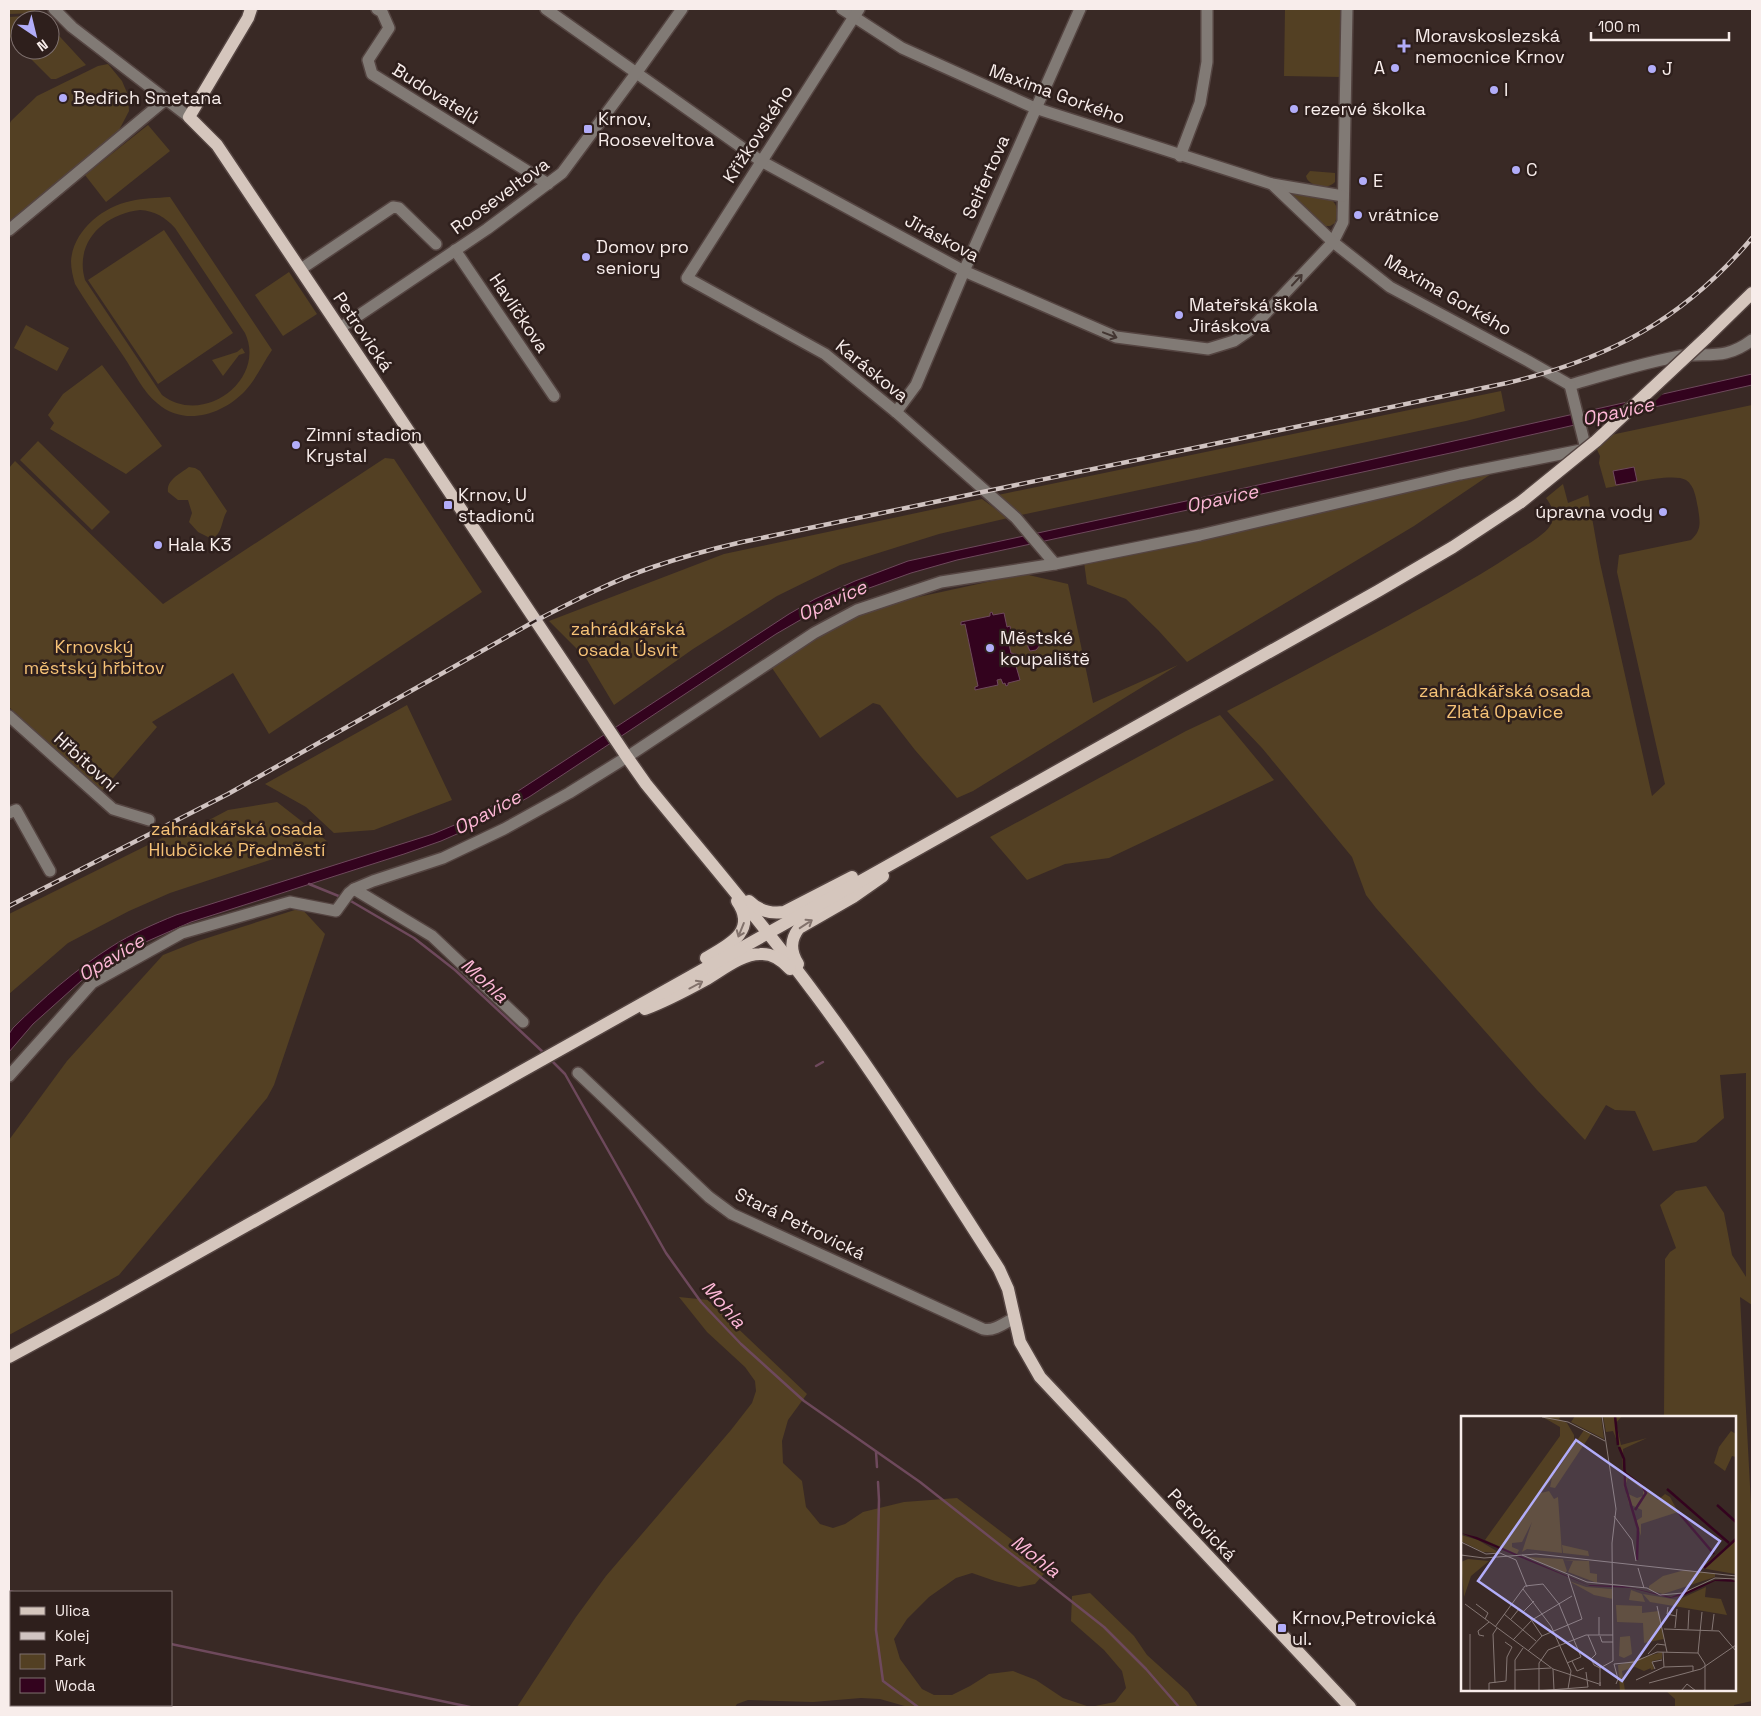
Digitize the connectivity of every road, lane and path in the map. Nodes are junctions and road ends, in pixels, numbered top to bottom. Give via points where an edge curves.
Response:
1 (54, 9) edge
2 (250, 9) edge
3 (377, 9) edge
4 (546, 9) edge
5 (682, 9) edge
6 (842, 9) edge
7 (1080, 9) edge
8 (1207, 9) edge
9 (1347, 9) edge
10 (857, 12) edge
11 (638, 72) junction
12 (165, 100) junction
13 (1035, 108) junction
14 (188, 118) junction
15 (1180, 156) junction
16 (761, 161) junction
17 (548, 184) junction
18 (1272, 184) junction
19 (1342, 196) junction
20 (9, 230) edge
21 (1332, 242) junction
22 (436, 244) dead end
23 (455, 250) junction
24 (301, 269) junction
25 (964, 271) junction
26 (687, 278) joint
27 (1752, 293) edge
28 (340, 328) junction
29 (1752, 340) edge
30 (1570, 385) junction
31 (554, 396) dead end
32 (896, 412) junction
33 (1052, 559) junction
34 (9, 716) edge
35 (625, 755) junction
36 (9, 814) edge
37 (149, 820) dead end
38 (916, 850) junction
39 (50, 871) dead end
40 (718, 871) junction
41 (352, 891) junction
42 (769, 932) junction
43 (816, 996) junction
44 (523, 1022) dead end
45 (603, 1025) junction
46 (578, 1073) dead end
47 (9, 1076) edge
48 (1014, 1318) junction
49 (9, 1357) edge
50 (1350, 1707) edge

1 - 12 street, Petrovická via 72,27
2 - 14 main road via 248,18
3 - 17 street, Budovatelů via 390,28 368,60 372,74
4 - 11 street, Jiráskova
5 - 11 street, Rooseveltova
6 - 10 street, Maxima Gorkého
7 - 13 street, Seifertova
8 - 15 street via 1207,62 1200,103
9 - 19 street, Jiráskova
10 - 13 street, Maxima Gorkého via 902,48
10 - 16 street, Křižkovského
11 - 16 street, Jiráskova
11 - 17 street, Rooseveltova via 562,173
12 - 14 street, Petrovická
12 - 20 street
13 - 15 street, Maxima Gorkého
13 - 25 street, Seifertova
14 - 24 main road, Petrovická via 217,145
15 - 18 street, Maxima Gorkého
16 - 25 street, Jiráskova
16 - 26 street, Křižkovského
17 - 23 street, Rooseveltova
18 - 19 street, Maxima Gorkého
18 - 21 street, Maxima Gorkého
19 - 21 street, Jiráskova via 1343,222
25 -> 21 street, Jiráskova via 1116,338 1208,349 1234,341 1250,330
21 - 30 street, Maxima Gorkého via 1390,287
22 - 24 street, Rooseveltova via 399,208 393,207
23 - 28 street, Rooseveltova
23 - 31 street, Havlíčkova
24 - 28 main road, Petrovická
25 - 32 street, Seifertova via 916,385
26 - 32 street, Karáskova via 825,354
27 - 38 main road, bridge via 1596,441 1520,502 1453,547
28 - 35 main road, Petrovická
29 - 30 street via 1738,350 1724,354 1674,357
30 - 33 street via 1586,449 1442,478 1200,535
32 - 33 street, Karáskova via 1016,518
33 - 35 street via 940,582 857,610 814,633
34 - 37 street, Hřbitovní via 113,809
35 - 40 main road, Petrovická
35 - 41 street via 569,793 504,829 443,858
36 - 39 street via 16,810
38 - 40 main road via 779,913 754,906
38 - 42 main road
43 -> 38 main road via 793,955 792,941 796,932 861,892
40 - 42 main road
40 -> 45 main road via 743,912 744,925 739,936 663,982
41 - 44 street via 432,936
41 - 47 street via 336,912 290,902 182,933 92,983
42 - 43 main road
42 - 45 main road
45 -> 43 main road via 669,999 755,954 768,954 780,960
43 - 48 main road, Petrovická via 999,1269 1008,1289
45 - 49 main road
46 - 48 street, Stará Petrovická via 709,1198 732,1214 983,1329 992,1329
48 - 50 main road, Petrovická via 1020,1342 1040,1377

